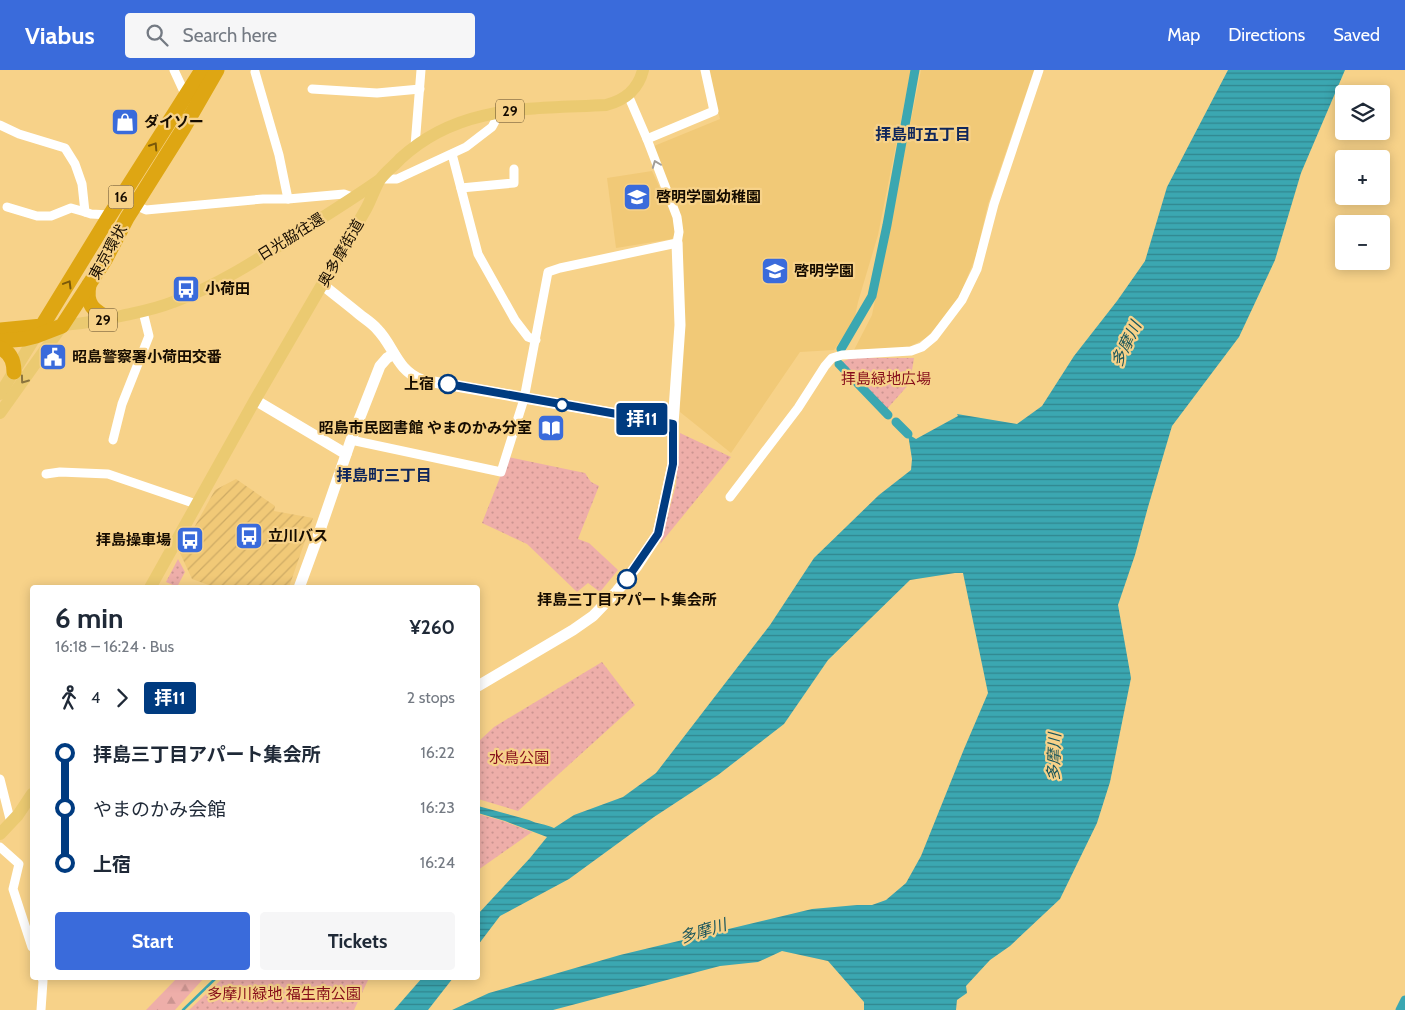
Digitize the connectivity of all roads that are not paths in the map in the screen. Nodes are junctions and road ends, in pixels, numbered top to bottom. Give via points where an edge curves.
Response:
1 (174, 70) edge
2 (202, 70) edge
3 (217, 70) edge
4 (421, 70) edge
5 (642, 70) edge
6 (705, 70) edge
7 (1039, 70) edge
8 (255, 72) dead end
9 (312, 89) dead end
10 (420, 89) junction
11 (186, 96) junction
12 (628, 96) junction
13 (500, 112) junction
14 (0, 125) edge
15 (647, 139) junction
16 (415, 146) junction
17 (452, 154) junction
18 (514, 169) dead end
19 (380, 179) junction
20 (461, 188) junction
21 (355, 198) junction
22 (288, 199) junction
23 (135, 205) junction
24 (7, 207) dead end
25 (85, 212) junction
26 (110, 215) junction
27 (677, 243) junction
28 (89, 285) junction
29 (323, 285) junction
30 (143, 312) junction
31 (110, 319) junction
32 (62, 326) junction
33 (0, 330) edge
34 (39, 331) junction
35 (536, 340) junction
36 (0, 341) edge
37 (0, 348) edge
38 (394, 354) junction
39 (14, 372) junction
40 (0, 394) edge
41 (524, 398) junction
42 (255, 400) junction
43 (0, 413) edge
44 (673, 424) junction
45 (113, 440) dead end
46 (351, 440) junction
47 (346, 454) junction
48 (46, 474) dead end
49 (730, 497) dead end
50 (196, 504) junction
51 (152, 585) edge
52 (300, 585) edge
53 (480, 685) edge
54 (0, 779) edge
55 (30, 797) edge
56 (12, 823) junction
57 (0, 834) edge
58 (0, 847) edge
59 (30, 936) edge
60 (43, 980) edge
61 (41, 1010) edge

1 - 11 street
2 - 11 highway, 東京環状 / 16
3 - 23 highway, 東京環状 / 16
4 - 10 street
5 - 12 main road via 638,83
6 - 15 street via 714,111
7 - 49 street via 994,204 977,269 962,300 934,337 922,347 911,351 832,358
8 - 22 street
9 - 10 street via 377,93
10 - 16 street
26 -> 11 highway, 東京環状 / 16
12 - 13 main road, 奥多摩街道 / 29 via 606,105
12 - 15 street
13 - 16 main road, 奥多摩街道 / 29 via 446,127
13 - 17 street, 日光脇往還 via 492,127 466,148
14 - 25 street via 65,148 82,184
27 -> 15 street via 677,217
16 - 19 main road, 奥多摩街道 / 29
17 - 19 street, 日光脇往還 via 397,179
17 - 20 street
18 - 20 street via 514,183
19 - 21 main road, 日光脇往還 / 29
19 - 29 main road, 奥多摩街道 / 29
20 - 35 street via 478,254 515,320 528,337
21 - 22 street via 344,194
21 - 30 main road, 日光脇往還 / 29 via 205,288
22 - 23 street via 146,210
23 - 28 highway, 東京環状 / 16
24 - 25 street via 37,216 51,216 71,208
25 - 26 street
34 -> 26 highway, 東京環状 / 16
27 - 35 street via 548,272
27 - 44 street via 680,325
28 - 31 highway via 91,306
28 - 32 highway, 東京環状 / 16
29 - 38 street via 377,328
29 - 42 main road, 奥多摩街道 / 29
30 - 31 main road, 日光脇往還 / 29
30 - 45 street via 149,336 122,404
31 - 32 main road, 日光脇往還 / 29
32 - 34 highway
32 -> 43 main road
33 - 34 highway
34 - 36 highway via 24,339
34 - 39 main road
35 - 41 street
37 - 39 highway via 12,359
38 - 41 street via 406,371 422,380
38 - 46 street via 380,366
39 - 40 main road
41 - 44 street
41 - 46 street via 500,472
42 - 47 street
42 - 50 main road, 奥多摩街道 / 29
44 - 53 street via 673,464 658,534 617,592 573,630
46 - 47 street
47 - 52 street
48 - 50 street via 108,474
50 - 51 main road, 奥多摩街道 / 29
54 - 56 street
55 - 56 main road
56 - 57 main road
58 - 59 street via 19,864 13,889
60 - 61 street

